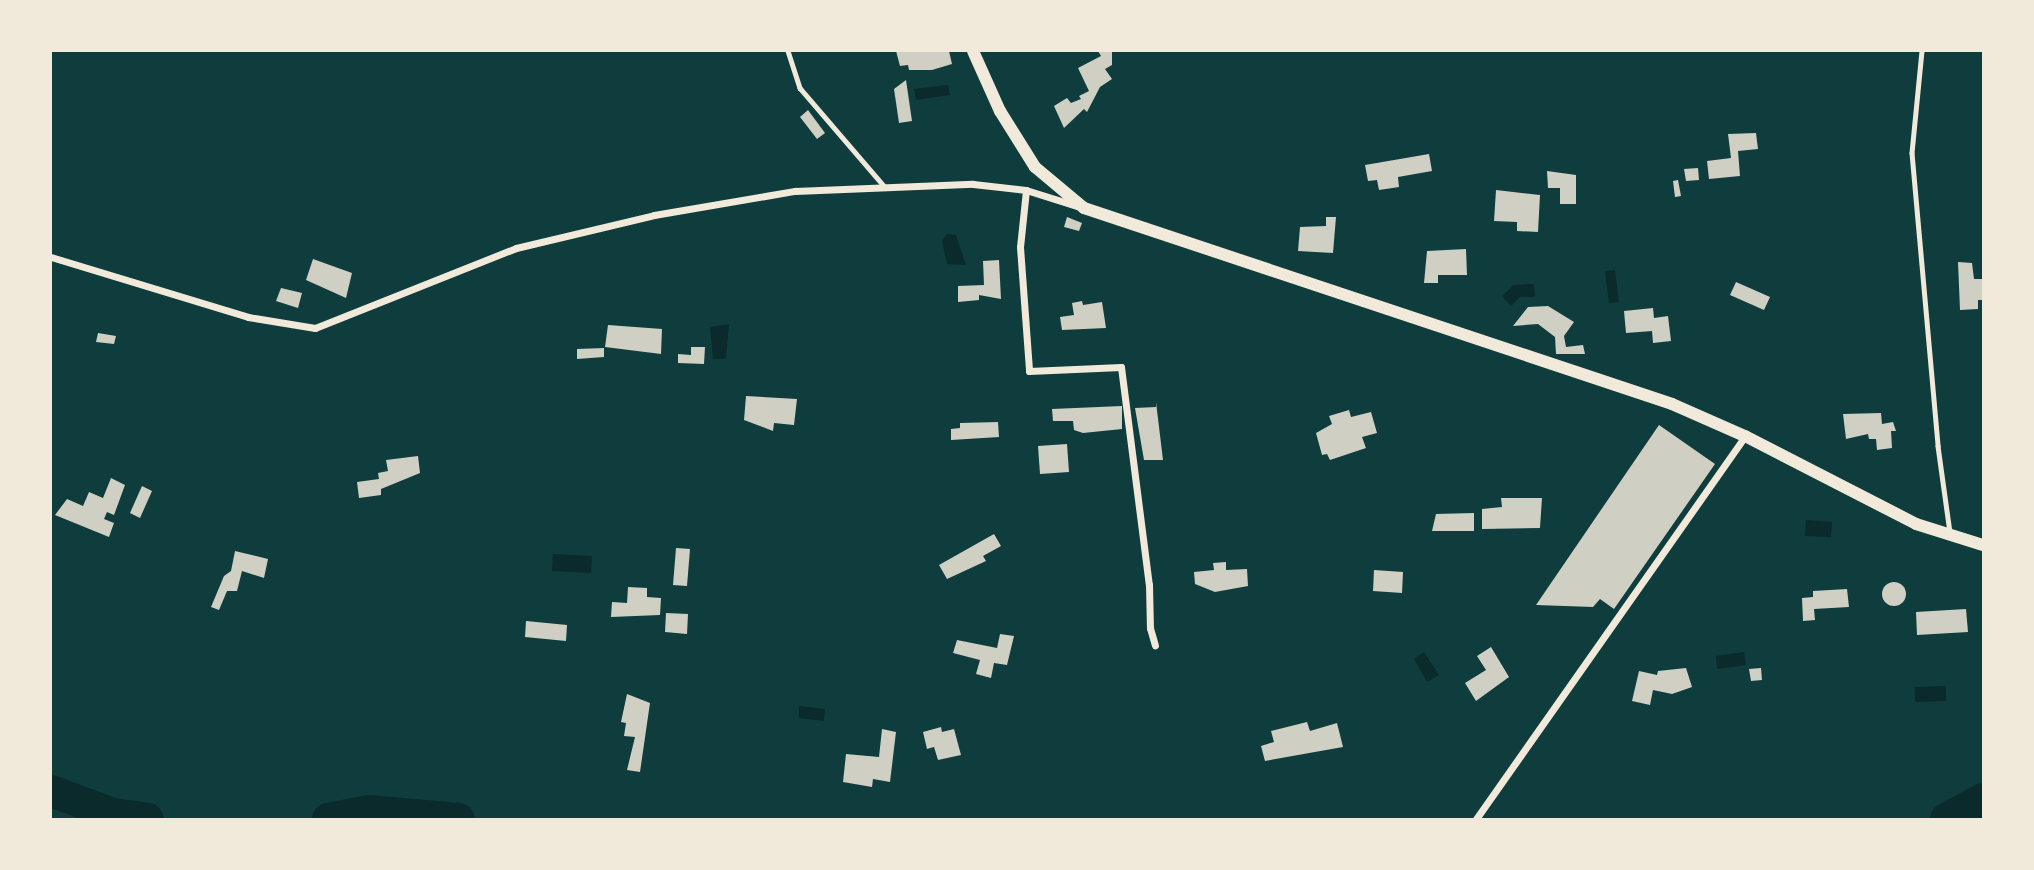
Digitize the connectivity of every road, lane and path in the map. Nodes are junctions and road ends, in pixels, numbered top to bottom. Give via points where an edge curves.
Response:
1 (788, 51) edge
2 (973, 51) edge
3 (1922, 51) edge
4 (883, 185) junction
5 (1026, 190) junction
6 (1084, 208) junction
7 (51, 257) edge
8 (1745, 436) junction
9 (1951, 536) junction
10 (1983, 545) edge
11 (1155, 645) dead end
12 (1476, 819) edge

1 - 4 lane via 800,88
2 - 6 street via 1000,111 1035,167
3 - 9 lane via 1912,153 1936,433
4 - 5 street via 973,184
4 - 7 street via 794,191 654,215 516,248 315,328 248,317
5 - 6 street
5 - 11 street via 1020,247 1029,371 1121,367
6 - 8 street via 1625,387
8 - 9 street via 1881,507
8 - 12 street
9 - 10 street

